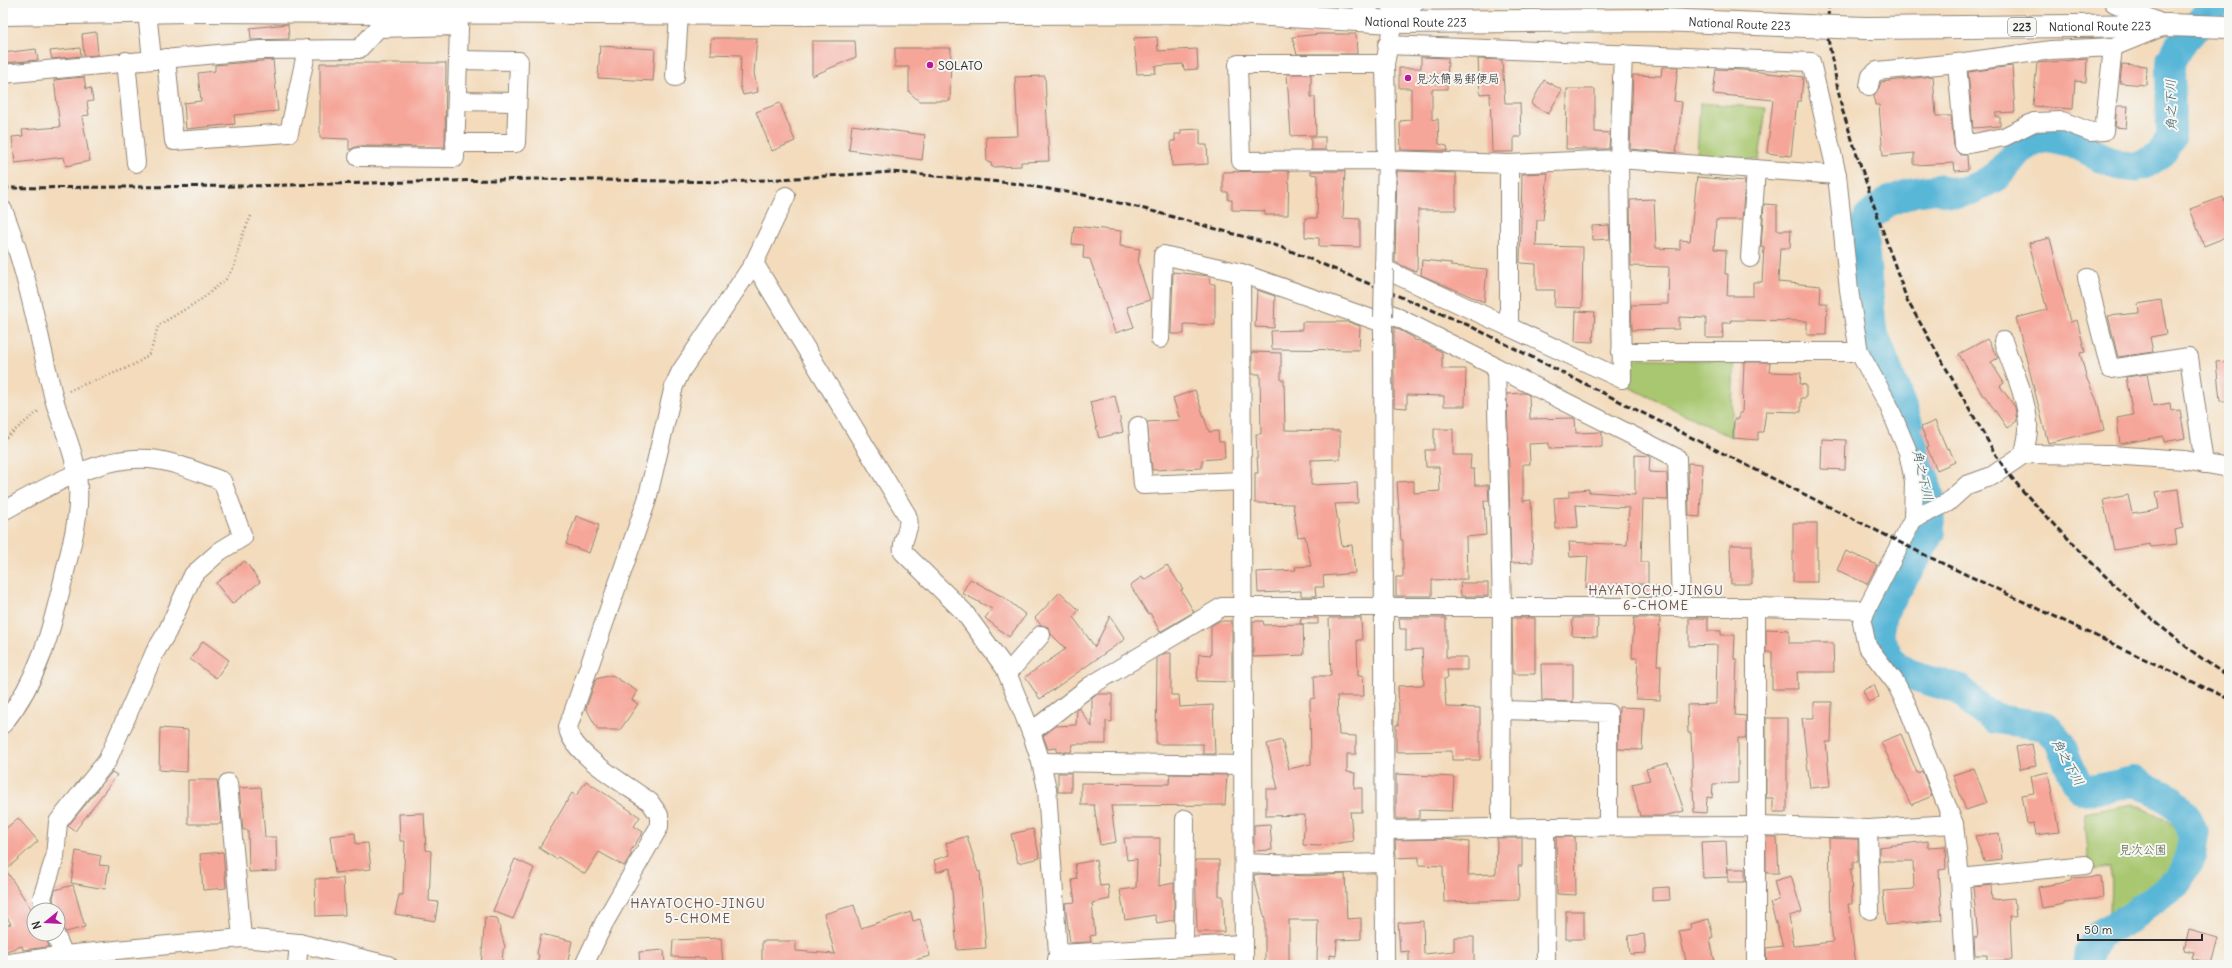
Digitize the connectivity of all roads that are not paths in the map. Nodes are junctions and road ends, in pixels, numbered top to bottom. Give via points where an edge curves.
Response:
1 (1415, 3) edge
2 (2114, 3) edge
3 (159, 9) edge
4 (725, 9) edge
5 (393, 12) junction
6 (1380, 12) edge
7 (3, 14) edge
8 (679, 14) junction
9 (2172, 26) junction
10 (2223, 27) edge
11 (379, 28) junction
12 (1388, 45) junction
13 (2113, 47) junction
14 (307, 49) junction
15 (1623, 54) junction
16 (159, 59) junction
17 (458, 60) junction
18 (126, 61) junction
19 (1957, 63) junction
20 (1385, 64) junction
21 (3, 74) edge
22 (675, 77) dead end
23 (1870, 86) dead end
24 (456, 101) junction
25 (517, 102) junction
26 (455, 143) junction
27 (358, 157) dead end
28 (1618, 159) junction
29 (1387, 160) junction
30 (136, 164) dead end
31 (1509, 164) junction
32 (1756, 169) junction
33 (1837, 175) junction
34 (786, 196) dead end
35 (3, 210) edge
36 (1750, 258) dead end
37 (754, 263) junction
38 (1384, 269) junction
39 (1241, 273) junction
40 (2087, 278) dead end
41 (1383, 317) junction
42 (1509, 327) junction
43 (1160, 339) dead end
44 (2003, 341) dead end
45 (1621, 352) junction
46 (1859, 352) junction
47 (1496, 367) junction
48 (1138, 426) dead end
49 (2024, 454) junction
50 (2204, 464) junction
51 (2229, 468) edge
52 (77, 472) junction
53 (1242, 480) junction
54 (3, 510) edge
55 (1916, 517) junction
56 (1244, 607) junction
57 (1384, 607) junction
58 (1502, 607) junction
59 (1756, 607) junction
60 (1681, 608) junction
61 (1866, 610) junction
62 (1041, 636) dead end
63 (1008, 673) junction
64 (1501, 710) junction
65 (3, 724) edge
66 (1031, 732) junction
67 (1041, 762) junction
68 (1243, 765) junction
69 (228, 783) dead end
70 (1185, 819) dead end
71 (1954, 824) junction
72 (1608, 826) junction
73 (1756, 826) junction
74 (1501, 827) junction
75 (1546, 827) junction
76 (1868, 829) junction
77 (1385, 830) junction
78 (1244, 863) junction
79 (1385, 863) junction
80 (2085, 865) dead end
81 (1960, 878) junction
82 (43, 902) edge
83 (1870, 910) dead end
84 (242, 938) junction
85 (59, 942) edge
86 (299, 943) junction
87 (1243, 944) junction
88 (1184, 947) junction
89 (64, 955) junction
90 (1057, 959) edge
91 (3, 964) edge
92 (297, 965) edge
93 (388, 965) edge
94 (584, 965) edge
95 (1244, 965) edge
96 (1386, 965) edge
97 (1546, 965) edge
98 (1756, 965) edge
99 (1965, 965) edge

1 - 6 street
2 - 9 street
3 - 5 highway, National Route 223 / 223
3 - 7 highway, National Route 223 / 223
3 - 16 street
4 - 6 highway, National Route 223 / 223
4 - 8 highway, National Route 223 / 223
5 - 8 highway, National Route 223 / 223
5 - 11 street
6 - 9 highway, National Route 223 / 223, bridge via 1866,28
6 - 12 street
8 - 22 street
9 - 10 highway, National Route 223 / 223
9 - 13 street
11 - 14 street via 359,49
11 - 17 street via 459,26
12 - 15 street
12 - 20 street
13 - 19 street via 2050,50
13 - 19 street via 2104,131 2091,132 2062,121 2034,122 2004,137 1964,145
14 - 16 street via 261,50
14 - 16 street via 289,133 189,140 174,140
15 - 28 street
15 - 33 street via 1811,62
16 - 18 street
17 - 24 street
17 - 25 street via 519,61
18 - 21 street
18 - 30 street
19 - 23 street via 1877,71 1871,76
20 - 29 street
20 - 29 street via 1238,64 1241,161
24 - 25 street
24 - 26 street
25 - 26 street via 516,143
26 - 27 street via 455,158
28 - 31 street
28 - 32 street
28 - 45 street
29 - 31 street
29 - 38 street
31 - 42 street
32 - 33 street
32 - 36 street
33 - 46 street via 1849,290
34 - 37 street
35 - 52 street via 17,244 54,399
37 - 63 street via 907,515 909,526 903,552 964,612
37 - 94 street via 676,382 647,500 568,728 576,746 650,802 657,810 660,820 653,839 604,922
38 - 41 street, bridge
38 - 42 street
39 - 41 street
39 - 43 street via 1163,255
39 - 53 street
40 - 50 street via 2110,369 2189,357
41 - 47 street
41 - 57 street
42 - 45 street via 1622,380
44 - 49 street via 2028,421
45 - 46 street
46 - 55 street via 1888,404 1908,452 1914,481
47 - 58 street
47 - 60 street via 1678,458
48 - 53 street via 1143,485
49 - 50 street via 2111,455 2184,460
49 - 55 street via 1992,476 1967,485 1947,503
50 - 51 street
52 - 54 street
52 - 65 street via 77,523 56,616 30,686
52 - 82 street via 148,459 176,464 222,481 243,537 220,550 192,575 107,761 58,822 56,857 42,898
53 - 56 street
55 - 61 street
56 - 57 street
56 - 66 street via 1222,607 1090,686
56 - 68 street
57 - 58 street
57 - 77 street
58 - 60 street
58 - 64 street
59 - 60 street
59 - 61 street
59 - 73 street
61 - 71 street via 1862,622 1867,646 1895,682 1906,703
62 - 63 street
63 - 66 street
64 - 72 street via 1608,713
64 - 74 street
66 - 67 street
67 - 68 street
67 - 90 street via 1051,822
68 - 78 street
69 - 84 street
70 - 88 street
71 - 76 street
71 - 81 street
72 - 73 street
72 - 75 street
73 - 76 street
73 - 98 street
74 - 75 street
74 - 77 street
75 - 97 street
76 - 83 street
77 - 79 street
78 - 79 street
78 - 87 street
79 - 96 street
80 - 81 street
81 - 99 street
84 - 86 street
84 - 89 street
85 - 89 street
86 - 92 street
86 - 93 street
87 - 88 street
87 - 95 street
88 - 90 street
89 - 91 street

